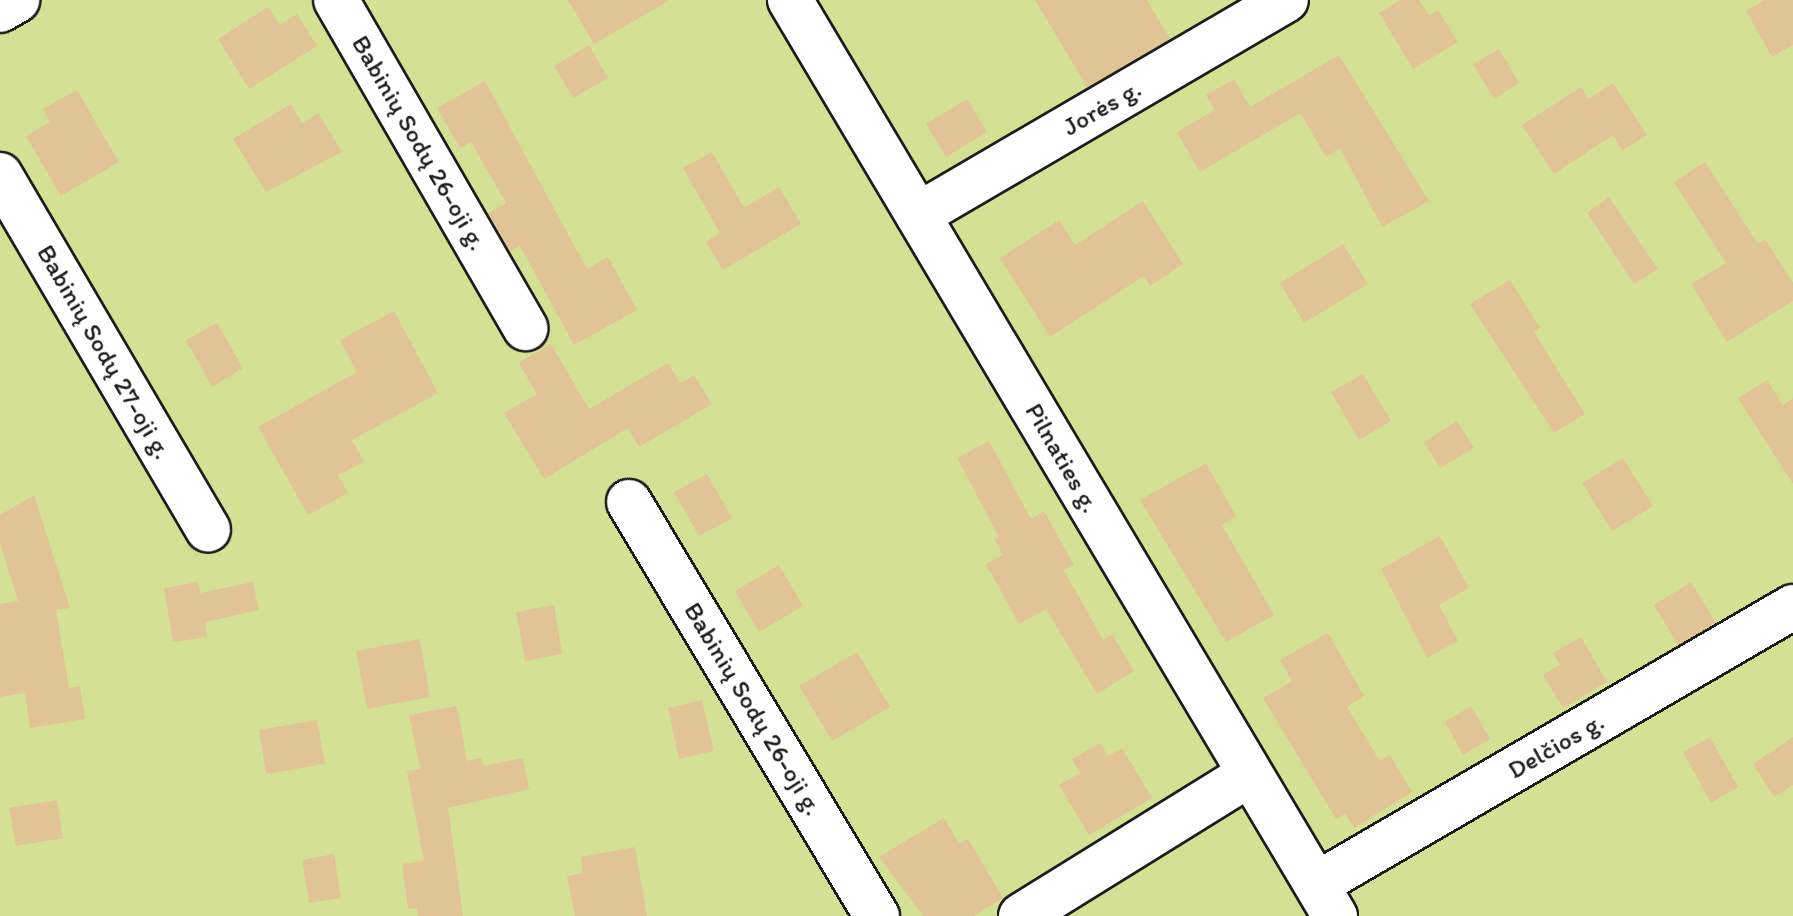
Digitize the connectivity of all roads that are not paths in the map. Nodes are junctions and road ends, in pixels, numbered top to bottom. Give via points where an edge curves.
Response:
1 (17, 0) edge
2 (336, 0) edge
3 (790, 0) edge
4 (1286, 0) edge
5 (0, 10) edge
6 (0, 175) edge
7 (918, 215) junction
8 (525, 328) dead end
9 (629, 502) dead end
10 (208, 529) dead end
11 (1793, 607) edge
12 (1248, 775) junction
13 (1326, 900) edge
14 (877, 916) edge
15 (1021, 916) edge

1 - 5 street
2 - 8 street, Babinių Sodų 26-oji g.
3 - 7 street, Pilnaties g.
4 - 7 street, Jorės g.
6 - 10 street, Babinių Sodų 27-oji g.
7 - 12 street, Pilnaties g.
9 - 14 street, Babinių Sodų 26-oji g.
11 - 13 street, Delčios g.
12 - 13 street, Pilnaties g.
12 - 15 street

